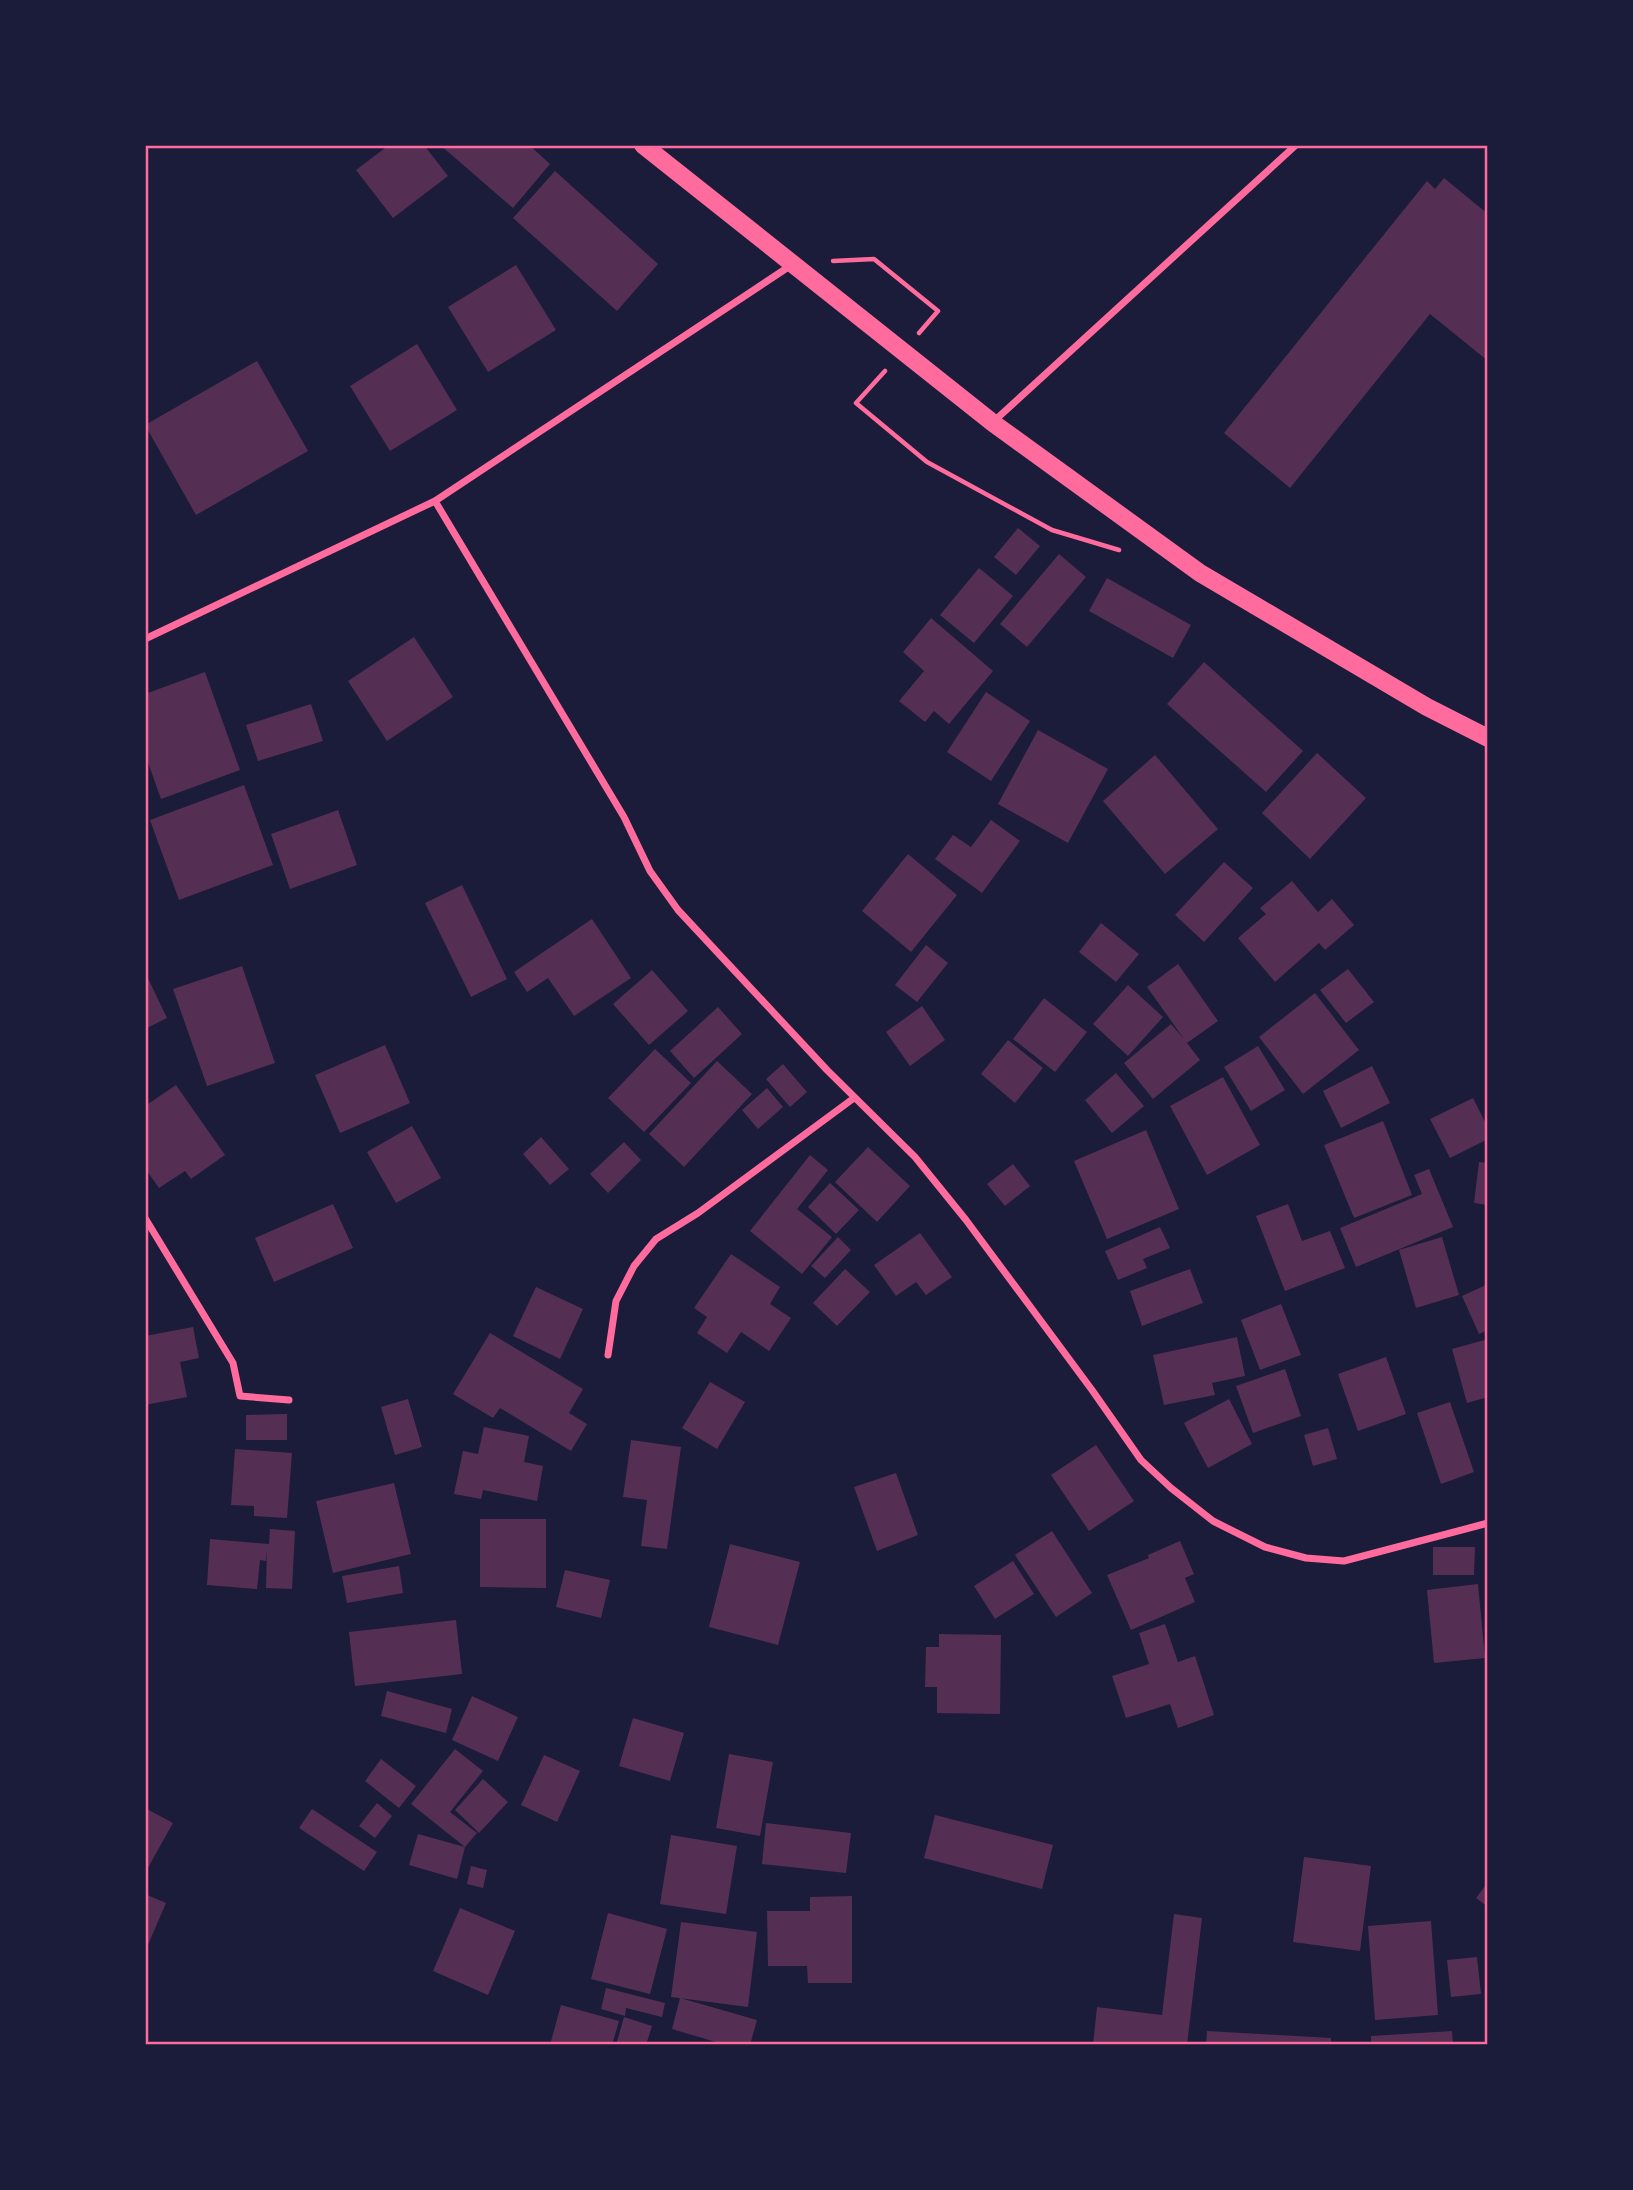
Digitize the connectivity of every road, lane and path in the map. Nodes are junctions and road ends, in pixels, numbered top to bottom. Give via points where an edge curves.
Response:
1 (643, 145) edge
2 (1296, 145) edge
3 (874, 259) dead end
4 (794, 264) junction
5 (938, 311) dead end
6 (856, 403) dead end
7 (993, 423) junction
8 (435, 501) junction
9 (1126, 552) dead end
10 (145, 639) edge
11 (1488, 738) edge
12 (854, 1098) junction
13 (145, 1218) edge
14 (608, 1355) dead end
15 (289, 1400) dead end
16 (1488, 1523) edge

1 - 4 main road
2 - 7 street
3 - 5 path
4 - 7 main road
4 - 8 street
6 - 9 path via 928,462 1052,530
7 - 11 main road via 1200,573 1427,708
8 - 10 street
8 - 12 street via 624,817 650,871 719,956
12 - 14 street via 656,1239 634,1266 616,1301
12 - 16 street via 915,1157 966,1220 1141,1460 1213,1521 1265,1547 1306,1558 1344,1561
13 - 15 street via 233,1363 240,1396

